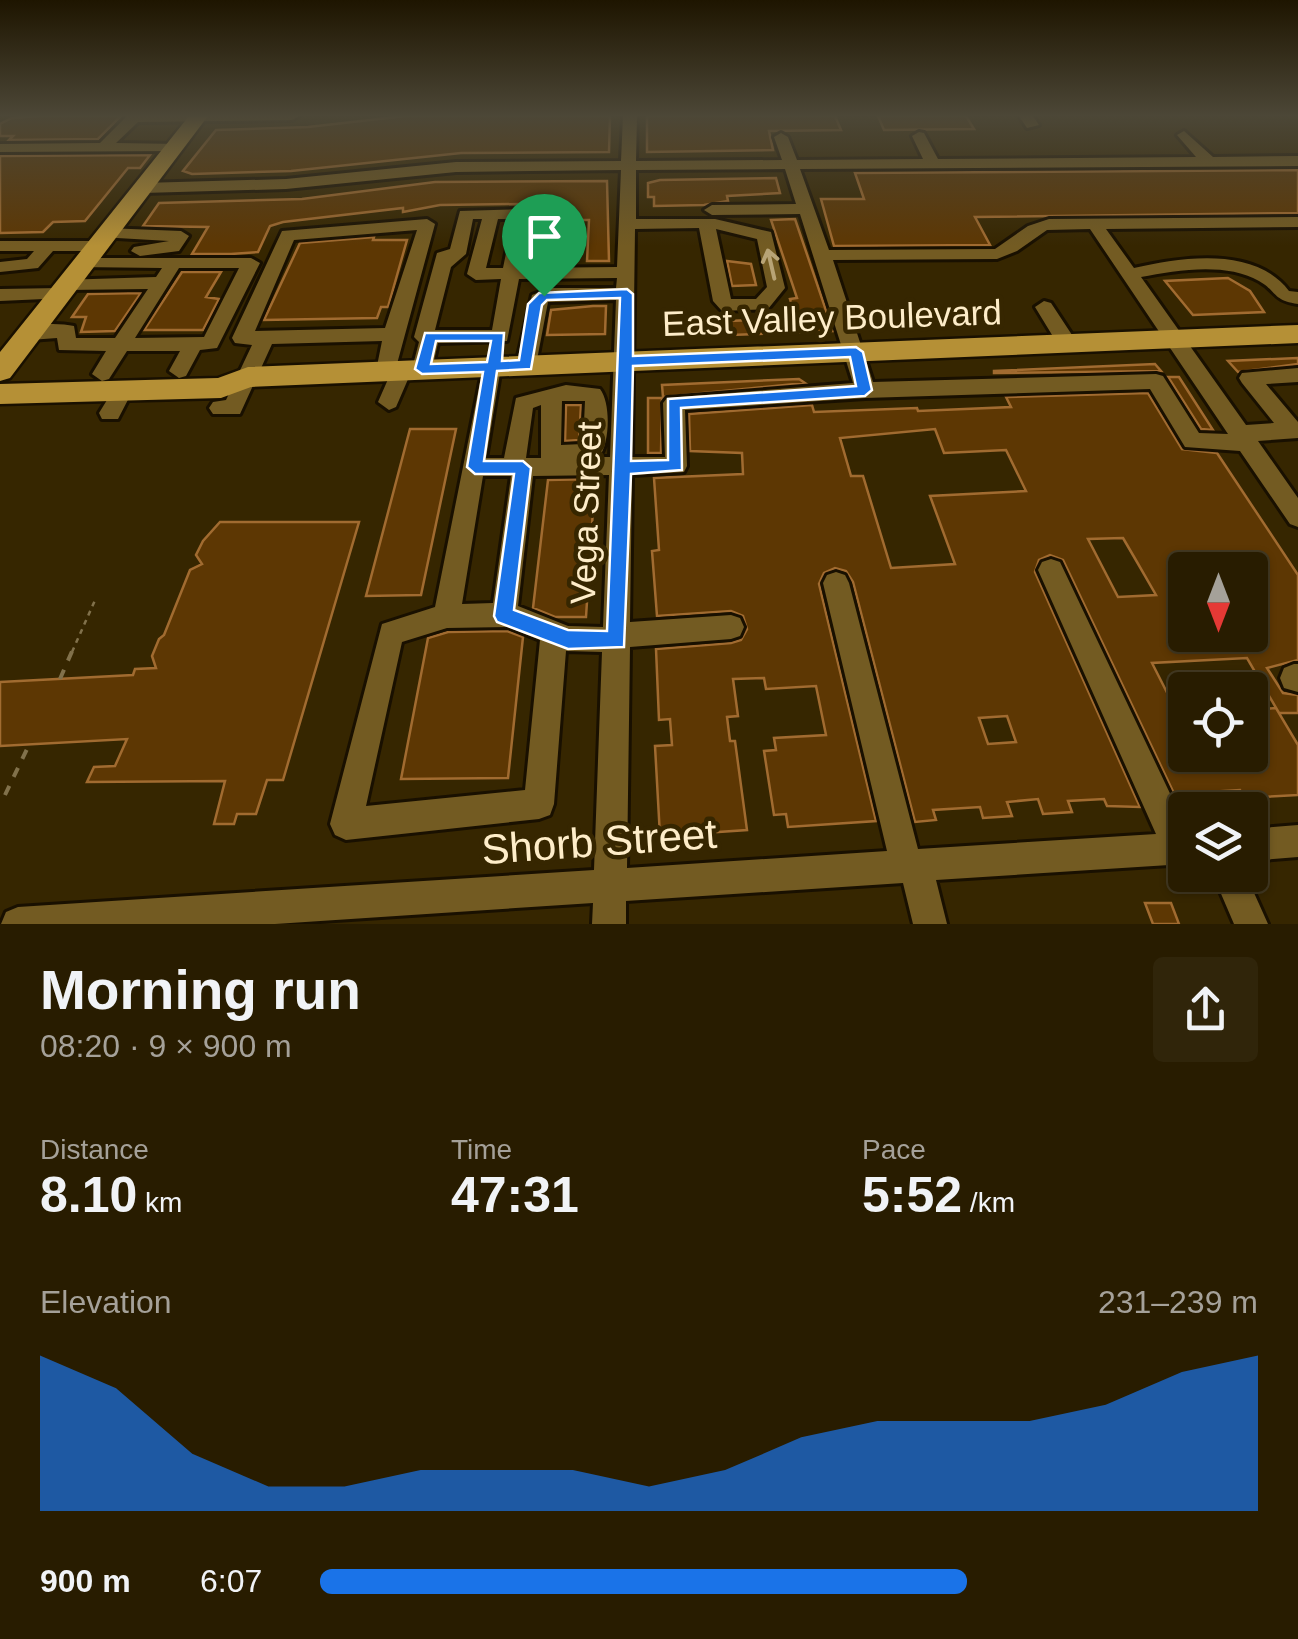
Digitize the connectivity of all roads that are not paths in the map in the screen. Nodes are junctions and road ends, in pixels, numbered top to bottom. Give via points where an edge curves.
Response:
1 (165, 159) edge
2 (629, 159) edge
3 (789, 159) edge
4 (930, 159) edge
5 (1206, 159) edge
6 (1209, 162) junction
7 (1298, 162) edge
8 (933, 164) junction
9 (629, 165) junction
10 (791, 165) junction
11 (143, 188) junction
12 (808, 209) junction
13 (480, 214) junction
14 (628, 218) junction
15 (1298, 222) edge
16 (708, 224) junction
17 (1094, 224) junction
18 (0, 246) edge
19 (48, 246) junction
20 (95, 249) junction
21 (820, 255) junction
22 (174, 263) junction
23 (0, 267) edge
24 (627, 272) junction
25 (511, 274) junction
26 (1131, 274) junction
27 (161, 283) junction
28 (64, 289) junction
29 (627, 294) junction
30 (0, 295) edge
31 (1298, 298) edge
32 (1044, 307) dead end
33 (30, 332) junction
34 (392, 334) junction
35 (1298, 334) edge
36 (430, 336) junction
37 (500, 336) junction
38 (266, 338) junction
39 (1176, 339) junction
40 (1067, 343) junction
41 (194, 344) junction
42 (121, 345) junction
43 (856, 352) junction
44 (626, 361) junction
45 (526, 365) junction
46 (492, 367) junction
47 (0, 370) edge
48 (179, 370) junction
49 (403, 370) junction
50 (1298, 375) edge
51 (248, 376) junction
52 (0, 384) edge
53 (865, 390) junction
54 (112, 393) junction
55 (0, 394) edge
56 (552, 398) dead end
57 (389, 402) dead end
58 (220, 408) dead end
59 (1245, 438) junction
60 (475, 467) junction
61 (518, 467) junction
62 (622, 468) junction
63 (1298, 517) edge
64 (1051, 570) dead end
65 (836, 583) dead end
66 (447, 616) junction
67 (504, 616) junction
68 (731, 627) dead end
69 (554, 634) junction
70 (617, 638) junction
71 (1168, 818) edge
72 (1298, 841) edge
73 (1268, 843) edge
74 (1168, 849) edge
75 (912, 868) junction
76 (610, 886) junction
77 (1237, 892) edge
78 (287, 915) edge
79 (18, 924) edge
80 (609, 924) edge
81 (930, 924) edge
82 (1251, 924) edge

1 - 11 main road
2 - 9 street, Vega Street
3 - 10 street
4 - 8 street
5 - 6 street
6 - 7 street
6 - 8 street
8 - 10 street
9 - 10 street
9 - 11 street via 456,167 286,184
9 - 14 street, Vega Street
10 - 12 street
11 - 20 main road
12 - 14 street
12 - 21 street
13 - 25 street via 476,274
13 - 25 street via 522,214
13 - 36 street via 456,217 424,336
14 - 16 street
14 - 24 street, Vega Street
15 - 17 street
16 -> 16 street via 722,302 761,305 776,288 765,236 738,224
17 - 21 street via 1035,226 997,254
17 - 26 street
18 - 19 street
19 - 20 street
19 - 23 street via 32,264
20 - 22 street
20 - 28 main road
21 - 43 street
22 - 27 street
22 - 41 street via 251,263 210,343
24 - 25 street
24 - 29 street, Vega Street
25 - 37 street
26 - 31 street via 1225,266 1268,278 1283,296
26 - 39 street
27 - 28 street
27 - 42 street
28 - 30 street
28 - 33 main road
29 - 44 street, Vega Street
29 - 45 street via 539,299
32 - 40 street
33 - 42 street via 67,331 66,345
33 - 47 main road
34 - 38 street
34 - 38 street via 427,224 288,236 242,338
34 - 49 street
35 - 39 main road, East Valley Boulevard
36 - 37 street
36 - 49 street
37 - 46 street
38 - 51 street
39 - 40 main road, East Valley Boulevard
39 - 59 street
40 - 43 main road, East Valley Boulevard
41 - 42 street
41 - 48 street
42 - 54 street
43 - 44 main road, East Valley Boulevard
43 - 53 street
44 - 45 main road, East Valley Boulevard
44 - 62 street, Vega Street
45 - 46 main road, East Valley Boulevard
46 - 49 main road, East Valley Boulevard
46 - 60 street
48 - 51 main road via 229,369
48 - 54 main road
49 - 51 main road, East Valley Boulevard
49 - 57 street
50 - 59 street via 1250,378 1292,432
51 - 54 main road via 221,388
51 - 58 street via 233,408
52 - 54 main road via 20,377
53 - 59 street via 1156,381 1193,441
53 - 62 street via 674,403 676,466
54 - 55 main road
56 - 61 street via 523,402
59 - 63 street
60 - 61 street
60 - 66 street
61 - 62 street
61 - 67 street
62 - 70 street, Vega Street
64 - 71 street
65 - 75 street
66 - 67 street
66 - 69 street via 391,633 346,824 540,804
67 - 69 street
68 - 70 street
69 - 70 street via 568,640
70 - 76 street, Vega Street
72 - 73 street
74 - 75 street, Shorb Street
75 - 76 street, Shorb Street
75 - 81 street
76 - 78 street, Shorb Street
76 - 80 street, Vega Street
77 - 82 street
78 - 79 street, Shorb Street

